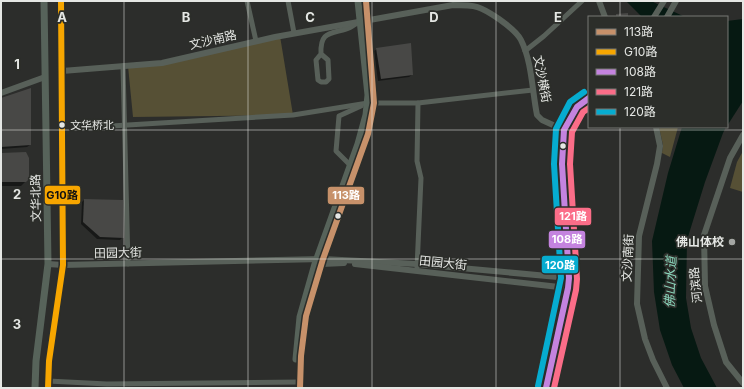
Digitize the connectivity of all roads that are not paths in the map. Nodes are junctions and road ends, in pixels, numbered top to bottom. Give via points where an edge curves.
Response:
1 (65, 1) edge
2 (247, 1) edge
3 (288, 1) edge
4 (358, 1) edge
5 (366, 1) edge
6 (582, 1) edge
7 (599, 1) edge
8 (664, 1) edge
9 (676, 1) edge
10 (44, 3) edge
11 (462, 3) edge
12 (61, 4) edge
13 (605, 16) edge
14 (655, 16) edge
15 (668, 16) edge
16 (368, 20) junction
17 (360, 21) junction
18 (294, 33) junction
19 (256, 41) junction
20 (525, 50) junction
21 (321, 54) junction
22 (123, 66) junction
23 (62, 71) junction
24 (45, 77) junction
25 (533, 90) junction
26 (1, 93) edge
27 (588, 99) edge
28 (371, 103) junction
29 (418, 103) junction
30 (124, 126) junction
31 (78, 128) dead end
32 (656, 128) edge
33 (564, 130) junction
34 (743, 135) edge
35 (351, 166) junction
36 (320, 261) junction
37 (48, 264) junction
38 (128, 264) junction
39 (417, 264) junction
40 (63, 265) junction
41 (417, 271) junction
42 (569, 278) junction
43 (568, 288) junction
44 (743, 383) edge
45 (48, 384) edge
46 (173, 385) edge
47 (298, 385) edge
48 (35, 388) edge
49 (546, 388) edge
50 (666, 388) edge

1 - 12 main road
2 - 19 street
3 - 18 street
4 - 17 main road
5 - 16 main road
6 - 20 street
7 - 13 street
8 - 14 street
9 - 15 street
10 - 24 main road, 文华北路
11 - 16 street, 文沙横街
11 - 20 street, 文沙横街 via 485,10 506,24 520,39
12 - 23 main road
16 - 17 street, 文沙南路
16 - 28 main road
17 - 18 street, 文沙南路
17 - 21 street via 348,28 329,32 321,45
17 - 28 main road
18 - 19 street, 文沙南路
19 - 22 street, 文沙南路 via 162,63
20 - 25 street, 文沙横街
21 - 21 street via 316,60 318,80 326,82 329,79 328,60
22 - 23 street, 文沙南路
22 - 30 street
23 - 40 main road
24 - 26 street
24 - 37 main road, 文华北路
25 - 29 street
25 - 33 street, 文沙横街 via 537,115
27 - 33 street via 577,107
28 - 29 street
28 - 30 street via 293,115
28 - 35 main road
28 - 35 street via 339,116 336,151
28 - 36 main road via 368,134
29 - 39 street via 417,161 421,178
30 - 31 street
30 - 38 street
32 - 50 street, 文沙南街 via 660,146 639,236 637,304 645,339
33 - 42 street via 562,164
34 - 44 street, 河滨路 via 730,158 704,235 705,286 714,325 726,362
35 - 36 main road
36 - 38 street, 田园大街
36 - 39 street, 田园大街
36 - 41 street, 田园大街
36 - 47 main road via 306,316
37 - 40 street, 田园大街
37 - 48 main road, 文华北路
38 - 40 street, 田园大街
39 - 41 street
39 - 42 street, 田园大街
40 - 45 main road
41 - 43 street, 田园大街
42 - 43 street
43 - 49 street
45 - 46 street
46 - 47 street

